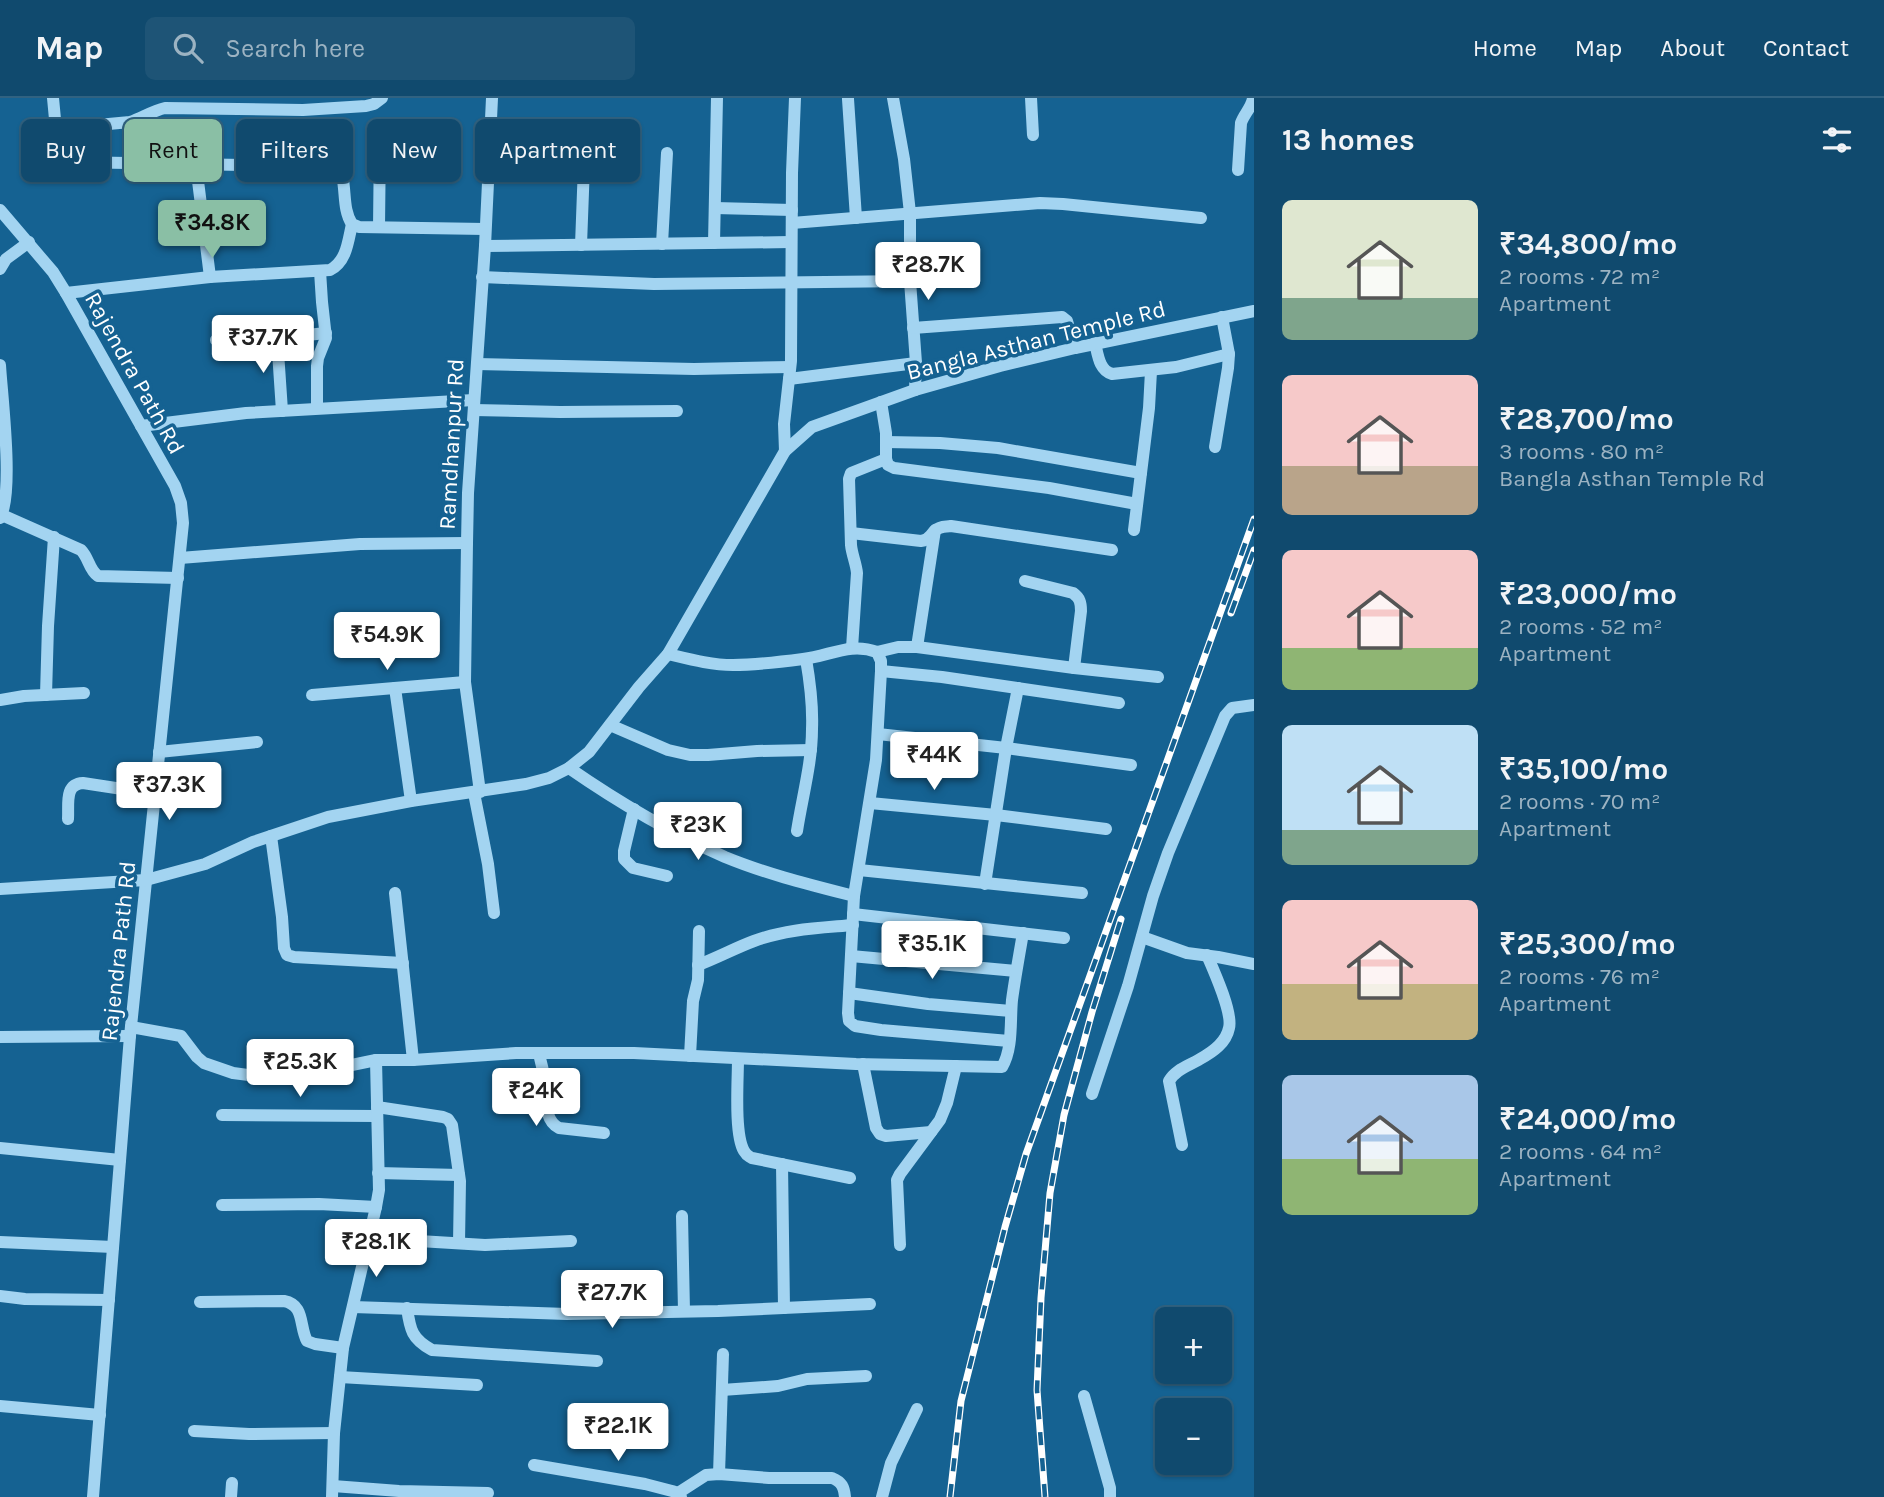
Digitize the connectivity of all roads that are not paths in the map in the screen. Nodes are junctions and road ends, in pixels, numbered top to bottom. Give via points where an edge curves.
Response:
1 (53, 98) edge
2 (382, 98) edge
3 (492, 98) edge
4 (717, 98) edge
5 (796, 98) edge
6 (893, 98) edge
7 (1031, 98) edge
8 (1253, 98) edge
9 (848, 99) edge
10 (54, 119) edge
11 (110, 124) edge
12 (1033, 135) dead end
13 (667, 153) dead end
14 (222, 164) edge
15 (1238, 170) dead end
16 (198, 182) edge
17 (380, 182) edge
18 (583, 182) edge
19 (715, 208) junction
20 (0, 210) edge
21 (910, 213) junction
22 (792, 216) junction
23 (856, 218) junction
24 (1201, 218) dead end
25 (352, 224) junction
26 (379, 227) junction
27 (485, 229) junction
28 (29, 242) junction
29 (791, 242) junction
30 (714, 243) junction
31 (662, 244) junction
32 (581, 245) junction
33 (485, 246) junction
34 (0, 269) edge
35 (320, 271) junction
36 (210, 277) junction
37 (482, 278) junction
38 (910, 281) junction
39 (791, 282) junction
40 (66, 293) junction
41 (1254, 311) edge
42 (1222, 317) junction
43 (913, 328) junction
44 (326, 333) junction
45 (277, 337) junction
46 (216, 340) dead end
47 (1095, 344) junction
48 (1075, 348) junction
49 (1228, 354) junction
50 (916, 363) junction
51 (477, 364) junction
52 (0, 365) edge
53 (1151, 371) junction
54 (790, 373) junction
55 (915, 390) junction
56 (881, 402) junction
57 (474, 405) junction
58 (317, 408) junction
59 (282, 411) junction
60 (677, 411) dead end
61 (141, 426) junction
62 (886, 442) junction
63 (1215, 447) dead end
64 (785, 451) junction
65 (886, 458) junction
66 (3, 462) edge
67 (1141, 473) junction
68 (1137, 504) junction
69 (1, 517) edge
70 (935, 530) junction
71 (1134, 530) dead end
72 (851, 533) junction
73 (54, 537) junction
74 (467, 543) junction
75 (1112, 550) dead end
76 (180, 558) junction
77 (178, 578) junction
78 (1025, 581) dead end
79 (918, 647) junction
80 (852, 648) junction
81 (877, 652) junction
82 (668, 654) junction
83 (806, 659) junction
84 (1074, 668) junction
85 (881, 671) junction
86 (1158, 677) dead end
87 (465, 682) junction
88 (395, 688) junction
89 (1018, 688) junction
90 (84, 692) dead end
91 (46, 695) junction
92 (312, 695) dead end
93 (0, 700) edge
94 (1119, 703) dead end
95 (1254, 705) edge
96 (610, 725) junction
97 (878, 734) junction
98 (257, 742) dead end
99 (1006, 748) junction
100 (811, 750) junction
101 (159, 752) junction
102 (1131, 765) dead end
103 (569, 768) junction
104 (477, 792) junction
105 (155, 794) junction
106 (411, 801) junction
107 (870, 803) junction
108 (634, 809) junction
109 (996, 815) junction
110 (68, 819) dead end
111 (1106, 829) dead end
112 (797, 831) dead end
113 (271, 836) junction
114 (859, 870) junction
115 (667, 876) dead end
116 (146, 880) junction
117 (985, 884) junction
118 (0, 889) edge
119 (395, 893) dead end
120 (1082, 893) dead end
121 (854, 896) junction
122 (494, 913) dead end
123 (853, 919) junction
124 (699, 931) dead end
125 (1023, 933) junction
126 (1064, 937) dead end
127 (1142, 937) junction
128 (1208, 955) junction
129 (851, 956) junction
130 (403, 962) junction
131 (1254, 964) edge
132 (698, 965) junction
133 (1016, 971) junction
134 (849, 993) junction
135 (1011, 1011) junction
136 (131, 1032) junction
137 (0, 1037) edge
138 (1009, 1041) junction
139 (539, 1053) junction
140 (690, 1056) junction
141 (738, 1059) junction
142 (376, 1060) junction
143 (413, 1060) junction
144 (863, 1064) junction
145 (956, 1066) junction
146 (1093, 1094) dead end
147 (377, 1112) junction
148 (222, 1115) dead end
149 (931, 1132) junction
150 (604, 1133) dead end
151 (1182, 1145) dead end
152 (0, 1148) edge
153 (120, 1160) junction
154 (782, 1164) junction
155 (378, 1173) junction
156 (459, 1175) junction
157 (850, 1178) dead end
158 (222, 1205) dead end
159 (376, 1207) junction
160 (682, 1216) dead end
161 (371, 1231) junction
162 (571, 1241) dead end
163 (0, 1242) edge
164 (459, 1243) junction
165 (900, 1245) dead end
166 (113, 1247) junction
167 (0, 1296) edge
168 (109, 1300) junction
169 (200, 1302) dead end
170 (870, 1304) dead end
171 (353, 1307) junction
172 (407, 1308) junction
173 (784, 1308) junction
174 (684, 1311) junction
175 (343, 1348) junction
176 (723, 1354) dead end
177 (597, 1360) dead end
178 (866, 1376) dead end
179 (340, 1377) junction
180 (477, 1385) dead end
181 (722, 1390) junction
182 (1084, 1396) dead end
183 (0, 1406) edge
184 (917, 1409) dead end
185 (100, 1415) junction
186 (194, 1431) dead end
187 (334, 1433) junction
188 (534, 1465) dead end
189 (719, 1474) junction
190 (233, 1483) dead end
191 (333, 1491) edge
192 (488, 1493) dead end
193 (429, 1495) edge
194 (452, 1495) edge
195 (680, 1495) edge
196 (93, 1497) edge
197 (231, 1497) edge
198 (845, 1497) edge
199 (882, 1497) edge
200 (1110, 1497) edge

1 - 10 street
2 - 11 street via 366,106 303,110 165,108 138,120
3 - 27 street, Ramdhanpur Rd
4 - 19 street
5 - 22 street
6 - 21 street
7 - 12 street
8 - 15 street via 1241,123
9 - 23 street
13 - 31 street
14 - 25 street via 336,162
16 - 36 street
17 - 26 street
18 - 32 street
19 - 22 street
19 - 30 street
20 - 28 street, Rajendra Path Rd
21 - 23 street
21 - 24 street via 1040,203
21 - 38 street
22 - 23 street
22 - 29 street
25 - 26 street
25 - 35 street via 344,257 337,267
26 - 27 street
27 - 33 street, Ramdhanpur Rd
28 - 34 street
28 - 40 street, Rajendra Path Rd
29 - 30 street
29 - 39 street
30 - 31 street
31 - 32 street
32 - 33 street
33 - 37 street, Ramdhanpur Rd
35 - 36 street
35 - 44 street
36 - 40 street
37 - 39 street via 653,284
37 - 51 street, Ramdhanpur Rd
38 - 39 street
38 - 43 street
39 - 54 street
40 - 61 street, Rajendra Path Rd
41 - 42 street, Bangla Asthan Temple Rd
42 - 47 street, Bangla Asthan Temple Rd
42 - 49 street
43 - 48 street via 1062,317
43 - 50 street
44 - 45 street
44 - 58 street via 317,366
45 - 46 street
45 - 59 street
47 - 48 street, Bangla Asthan Temple Rd
47 - 53 street via 1106,372
48 - 55 street, Bangla Asthan Temple Rd
49 - 53 street
49 - 63 street
50 - 54 street
50 - 55 street
51 - 54 street
51 - 57 street, Ramdhanpur Rd
52 - 66 street
53 - 67 street
54 - 64 street
55 - 56 street, Bangla Asthan Temple Rd
56 - 62 street
56 - 64 street, Bangla Asthan Temple Rd via 812,427
57 - 58 street
57 - 60 street via 560,412
57 - 74 street, Ramdhanpur Rd
58 - 59 street
59 - 61 street
61 - 76 street, Rajendra Path Rd via 181,503
62 - 65 street
62 - 67 street via 998,449
64 - 82 street, Bangla Asthan Temple Rd
65 - 68 street via 894,468
65 - 72 street via 852,473 849,479
66 - 69 street via 5,505
67 - 68 street
68 - 71 street
69 - 73 street
70 - 72 street via 921,541
70 - 75 street via 951,526
70 - 79 street
72 - 80 street via 857,573
73 - 77 street via 82,550 98,576
73 - 91 street
74 - 76 street via 360,544
74 - 87 street, Ramdhanpur Rd
76 - 77 street, Rajendra Path Rd
77 - 101 street, Rajendra Path Rd
78 - 84 street via 1078,596 1081,611
79 - 81 street
79 - 84 street
80 - 81 street
80 - 83 street
81 - 85 street
82 - 83 street via 733,665
82 - 96 street, Bangla Asthan Temple Rd
83 - 100 street via 812,695
84 - 86 street
85 - 89 street
85 - 97 street
87 - 88 street
87 - 104 street, Ramdhanpur Rd
88 - 92 street
88 - 106 street
89 - 94 street
89 - 99 street
90 - 91 street
91 - 93 street
95 - 127 street via 1232,708 1225,716 1168,853
96 - 100 street via 690,755
96 - 103 street, Bangla Asthan Temple Rd
97 - 99 street
97 - 107 street
98 - 101 street
99 - 102 street
99 - 109 street
100 - 112 street
101 - 105 street, Rajendra Path Rd
103 - 104 street, Bangla Asthan Temple Rd via 526,784
103 - 108 street
104 - 106 street, Bangla Asthan Temple Rd
104 - 122 street, Ramdhanpur Rd
105 - 110 street via 76,783 69,793
105 - 116 street, Rajendra Path Rd
106 - 113 street, Bangla Asthan Temple Rd via 328,817
107 - 109 street
107 - 114 street
108 - 115 street via 624,859 633,868
108 - 121 street via 725,857
109 - 111 street
109 - 117 street
113 - 116 street, Bangla Asthan Temple Rd via 205,864
113 - 130 street via 287,955
114 - 117 street
114 - 121 street
116 - 118 street, Bangla Asthan Temple Rd
116 - 136 street, Rajendra Path Rd
117 - 120 street
119 - 130 street
121 - 123 street
123 - 125 street
123 - 129 street
123 - 132 street via 754,941
124 - 132 street
125 - 126 street
125 - 133 street
127 - 128 street via 1187,953
127 - 146 street
128 - 131 street
128 - 151 street via 1229,1028 1224,1041 1169,1081
129 - 133 street
129 - 134 street
130 - 143 street
132 - 140 street
133 - 135 street
134 - 135 street
134 - 138 street via 849,1021 855,1026
135 - 138 street
136 - 137 street
136 - 142 street via 181,1036 204,1063 271,1078
136 - 153 street, Rajendra Path Rd
138 - 145 street via 1002,1067
139 - 140 street
139 - 143 street
139 - 150 street via 547,1111 554,1125
140 - 141 street
141 - 144 street
141 - 154 street via 742,1148 752,1158
142 - 143 street
142 - 147 street
144 - 145 street
144 - 149 street via 880,1134
145 - 149 street via 947,1103
147 - 148 street
147 - 155 street
147 - 156 street via 448,1119
149 - 165 street via 897,1180
152 - 153 street
153 - 166 street, Rajendra Path Rd
154 - 157 street
154 - 173 street
155 - 156 street
155 - 159 street
156 - 164 street
158 - 159 street
159 - 161 street
160 - 174 street
161 - 164 street
161 - 171 street
162 - 164 street
163 - 166 street
166 - 168 street, Rajendra Path Rd
167 - 168 street
168 - 185 street, Rajendra Path Rd
169 - 175 street via 292,1302 307,1341
170 - 173 street
171 - 172 street
171 - 175 street
172 - 174 street via 567,1314
172 - 177 street via 414,1336 432,1350
173 - 174 street
175 - 179 street
176 - 181 street
178 - 181 street
179 - 180 street
179 - 187 street
181 - 189 street
182 - 200 street
183 - 185 street
184 - 199 street via 891,1463
185 - 196 street, Rajendra Path Rd
186 - 187 street
187 - 191 street
188 - 195 street via 645,1484
189 - 195 street via 706,1475
189 - 198 street via 832,1478 843,1485
190 - 197 street
191 - 193 street
192 - 194 street
193 - 194 street

